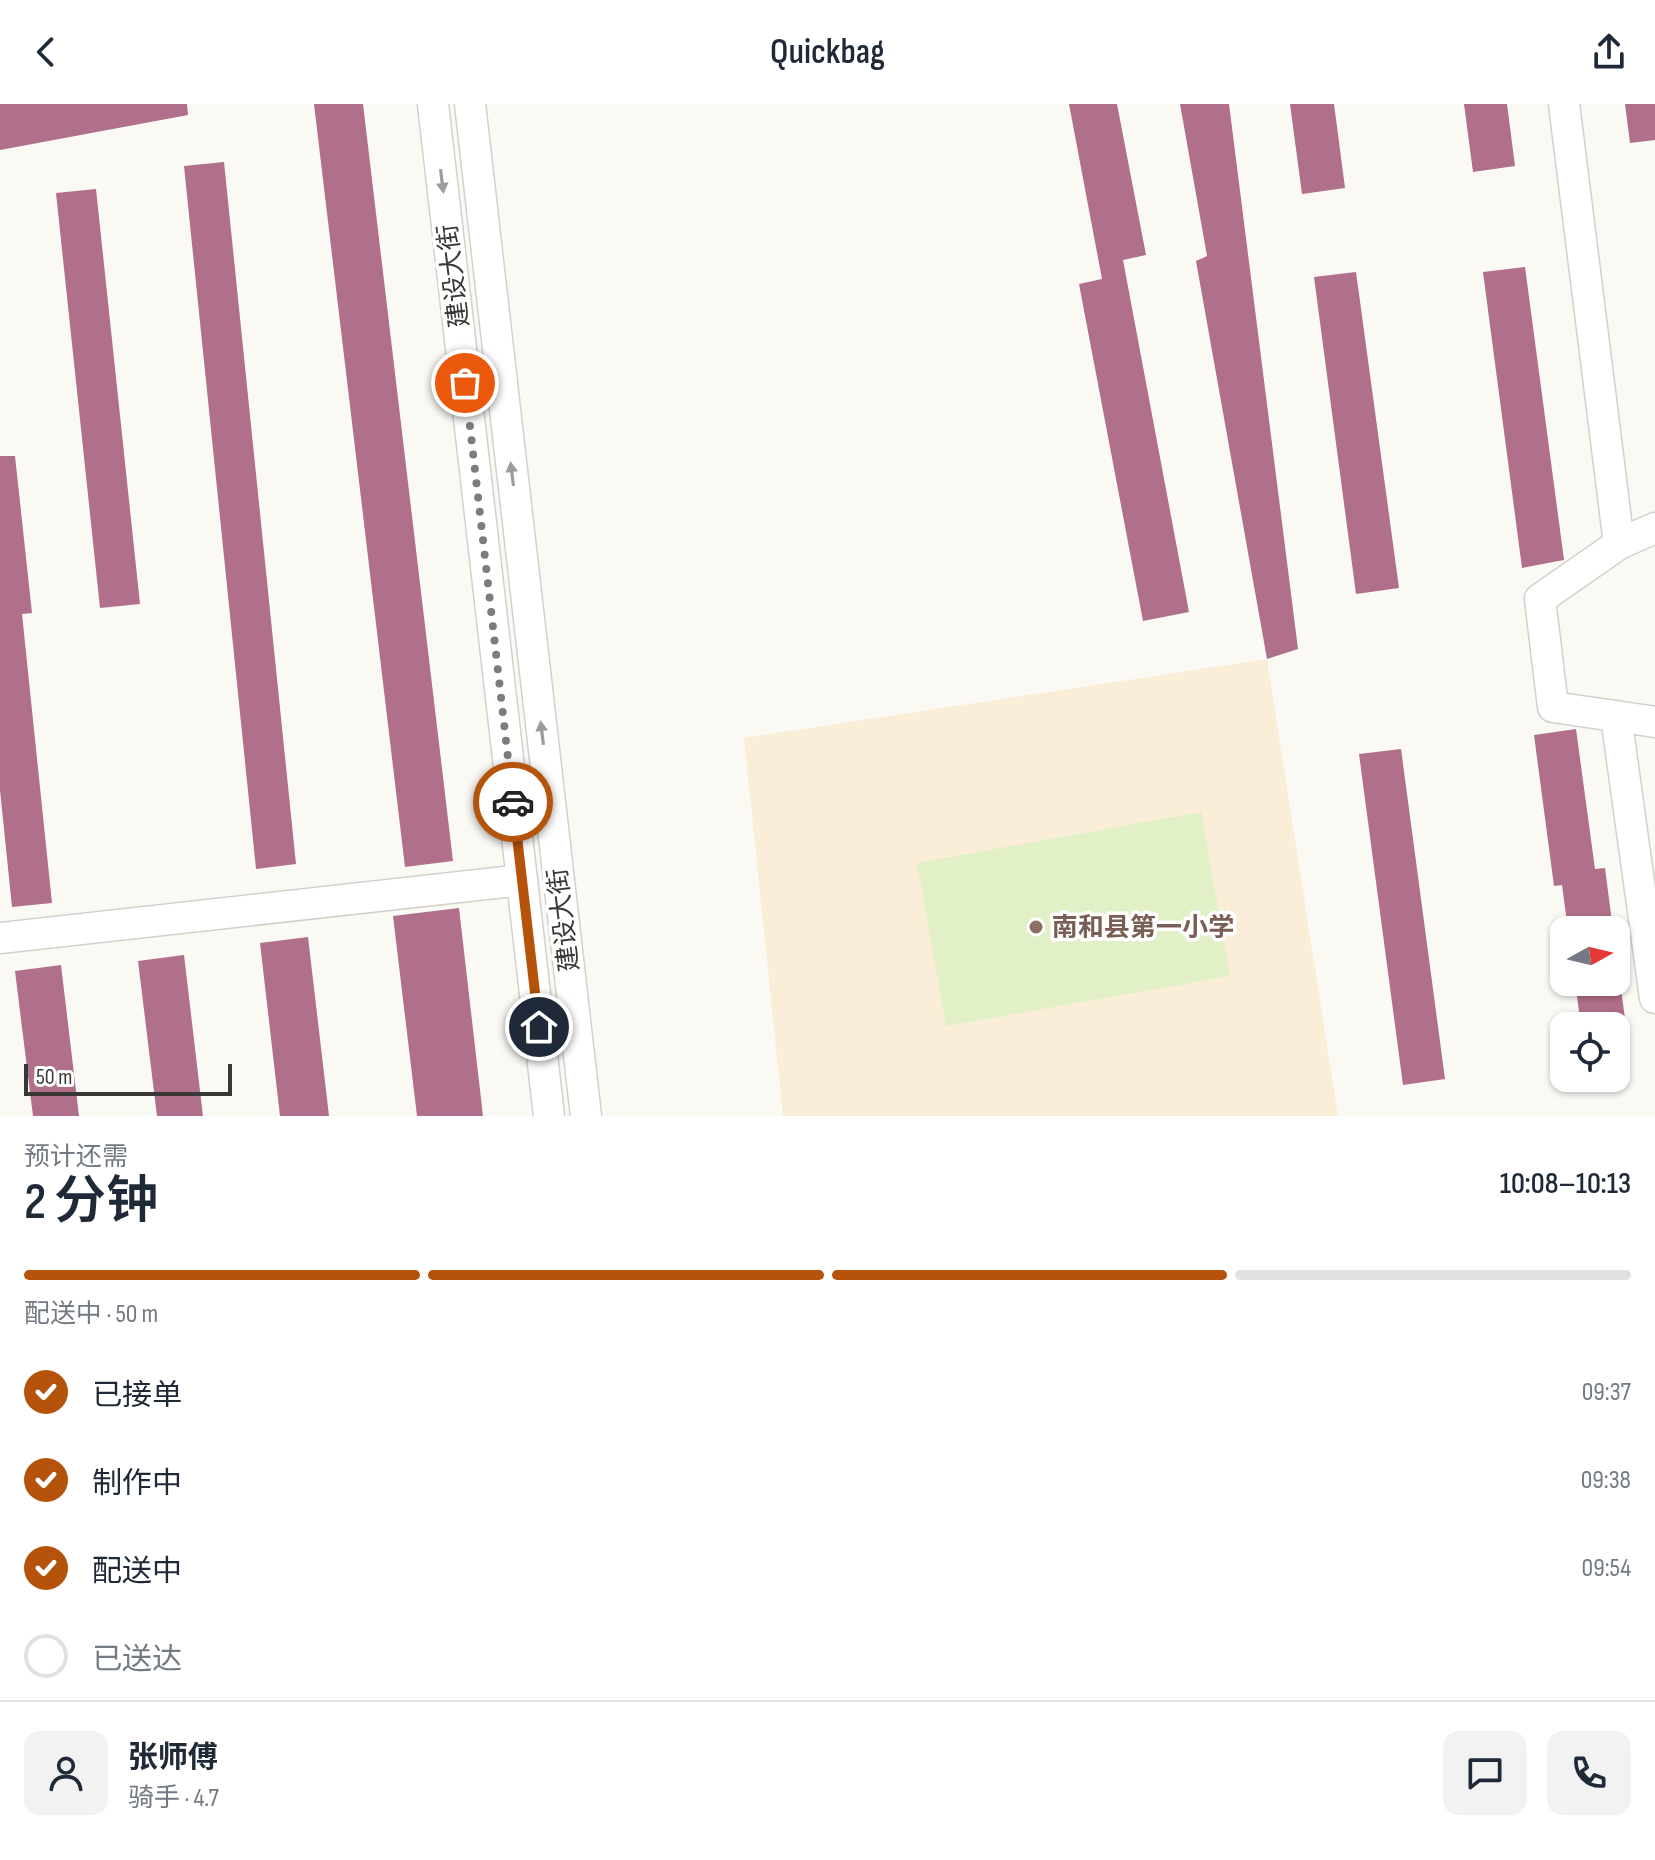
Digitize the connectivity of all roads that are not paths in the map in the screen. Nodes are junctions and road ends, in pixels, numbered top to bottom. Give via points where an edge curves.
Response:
1 (433, 104) edge
2 (470, 104) edge
3 (1564, 104) edge
4 (1655, 528) edge
5 (1619, 544) junction
6 (1616, 716) junction
7 (1655, 722) edge
8 (522, 880) junction
9 (0, 938) edge
10 (1655, 998) edge
11 (549, 1116) edge
12 (586, 1116) edge

1 -> 8 street, 建设大街
12 -> 2 street, 建设大街
3 - 5 street
4 - 5 street
5 - 6 street via 1540,599 1553,707
6 - 7 street
6 - 10 street
8 - 9 street
8 - 11 street, 建设大街

